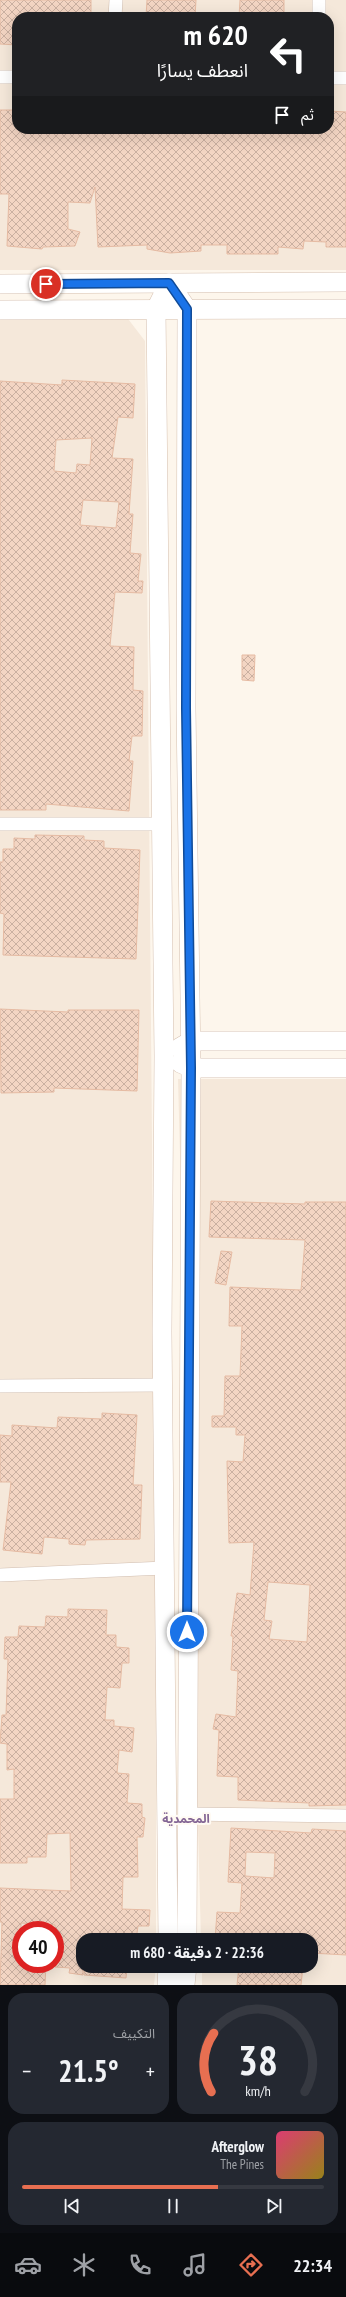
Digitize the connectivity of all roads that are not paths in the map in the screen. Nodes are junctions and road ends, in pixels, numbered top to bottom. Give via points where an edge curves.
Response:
1 (116, 0) edge
2 (319, 0) edge
3 (116, 12) edge
4 (319, 12) edge
5 (0, 77) edge
6 (12, 77) edge
7 (334, 78) edge
8 (346, 78) edge
9 (346, 282) edge
10 (169, 283) junction
11 (0, 284) edge
12 (156, 309) junction
13 (187, 309) junction
14 (346, 309) edge
15 (0, 310) edge
16 (0, 824) edge
17 (160, 824) junction
18 (191, 1041) junction
19 (346, 1041) edge
20 (164, 1056) junction
21 (191, 1068) junction
22 (346, 1068) edge
23 (162, 1385) junction
24 (0, 1386) edge
25 (165, 1568) junction
26 (0, 1575) edge
27 (186, 1814) junction
28 (346, 1816) edge
29 (168, 1933) edge
30 (187, 1933) edge
31 (168, 1973) edge
32 (186, 1973) edge
33 (167, 1985) edge
34 (185, 1985) edge

1 - 3 street
2 - 4 street
5 - 6 street
7 - 8 street
9 - 10 street
10 - 11 street
10 - 12 street
10 - 13 street
12 - 13 street
12 - 15 street
12 - 17 street
13 - 14 street
13 - 18 street via 186,708
16 - 17 street
17 - 20 street
18 - 19 street
18 - 20 street
18 - 21 street
20 - 21 street
20 - 23 street
21 - 22 street
21 - 27 street
23 - 24 street
23 - 25 street
25 - 26 street
25 - 29 street
27 - 28 street
27 - 30 street
31 - 33 street
32 - 34 street

